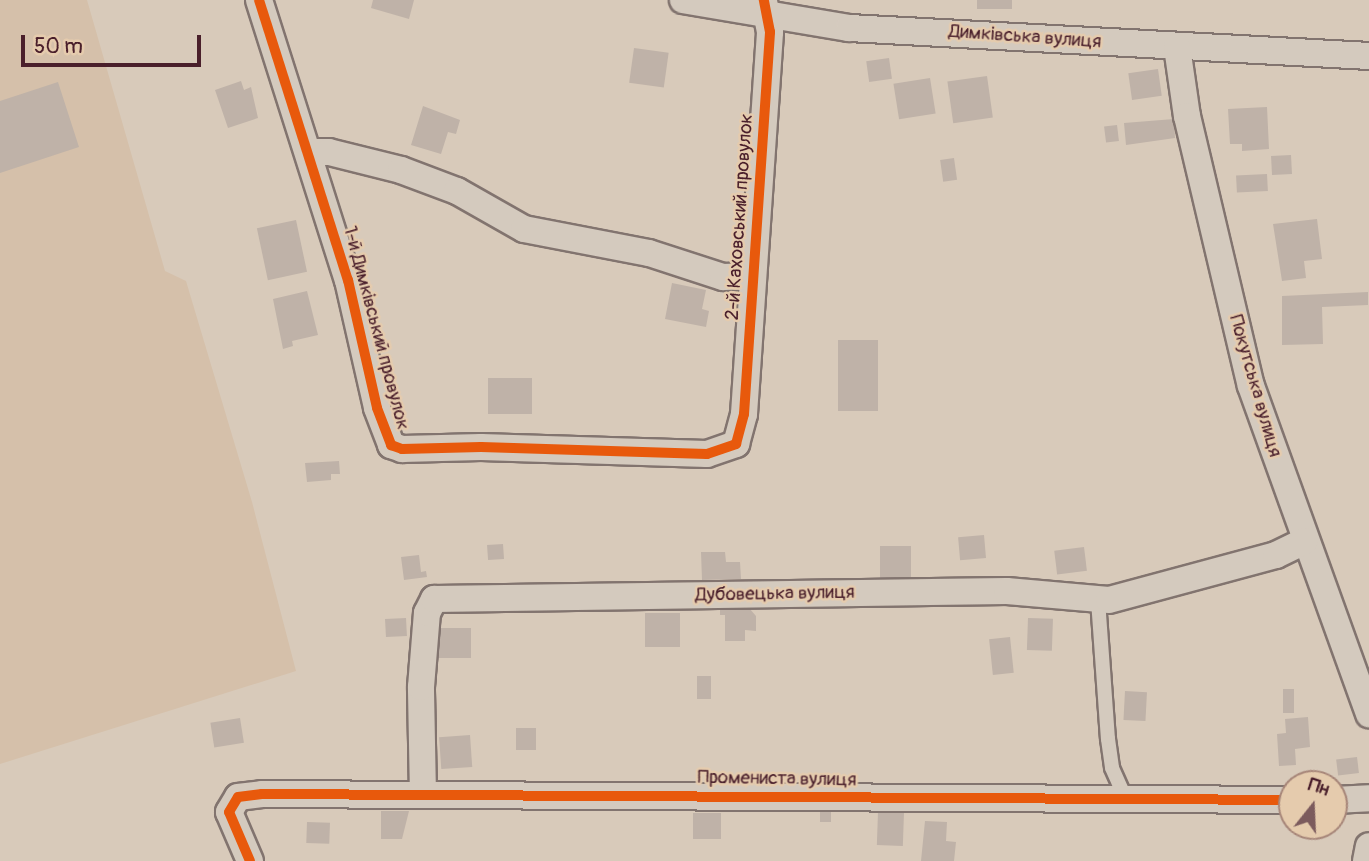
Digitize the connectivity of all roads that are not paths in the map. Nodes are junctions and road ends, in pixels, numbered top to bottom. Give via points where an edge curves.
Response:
1 (259, 0) edge
2 (683, 0) edge
3 (767, 8) edge
4 (1177, 47) junction
5 (1369, 56) edge
6 (308, 152) junction
7 (753, 276) junction
8 (739, 438) joint
9 (1305, 541) junction
10 (1098, 600) junction
11 (1369, 714) edge
12 (423, 795) junction
13 (1125, 797) junction
14 (1369, 798) edge
15 (1348, 799) edge
16 (1278, 800) edge
17 (1369, 846) edge
18 (250, 861) edge
19 (1366, 861) edge

1 - 6 street, 1-й Димківський провулок
2 - 3 street, Димківська вулиця
3 - 4 street, Димківська вулиця via 849,28
3 - 7 street, 2-й Каховський провулок
4 - 5 street, Димківська вулиця
4 - 9 street, Покутська вулиця via 1187,116 1242,354
6 - 7 street via 329,152 401,170 457,191 524,229 649,253 723,277
6 - 8 street, 1-й Димківський провулок via 355,303 377,408 394,447 707,454 722,453
7 - 8 street, 2-й Каховський провулок
9 - 10 street, Дубовецька вулиця via 1276,555
9 - 11 street, Покутська вулиця
10 - 12 street, Дубовецька вулиця via 1007,591 434,598 427,613 422,674
10 - 13 lane via 1106,725 1112,768
12 - 13 street, Промениста вулиця
12 - 18 street, Промениста вулиця via 238,797 229,812
13 - 16 street, Промениста вулиця
14 - 15 street
17 - 19 street

